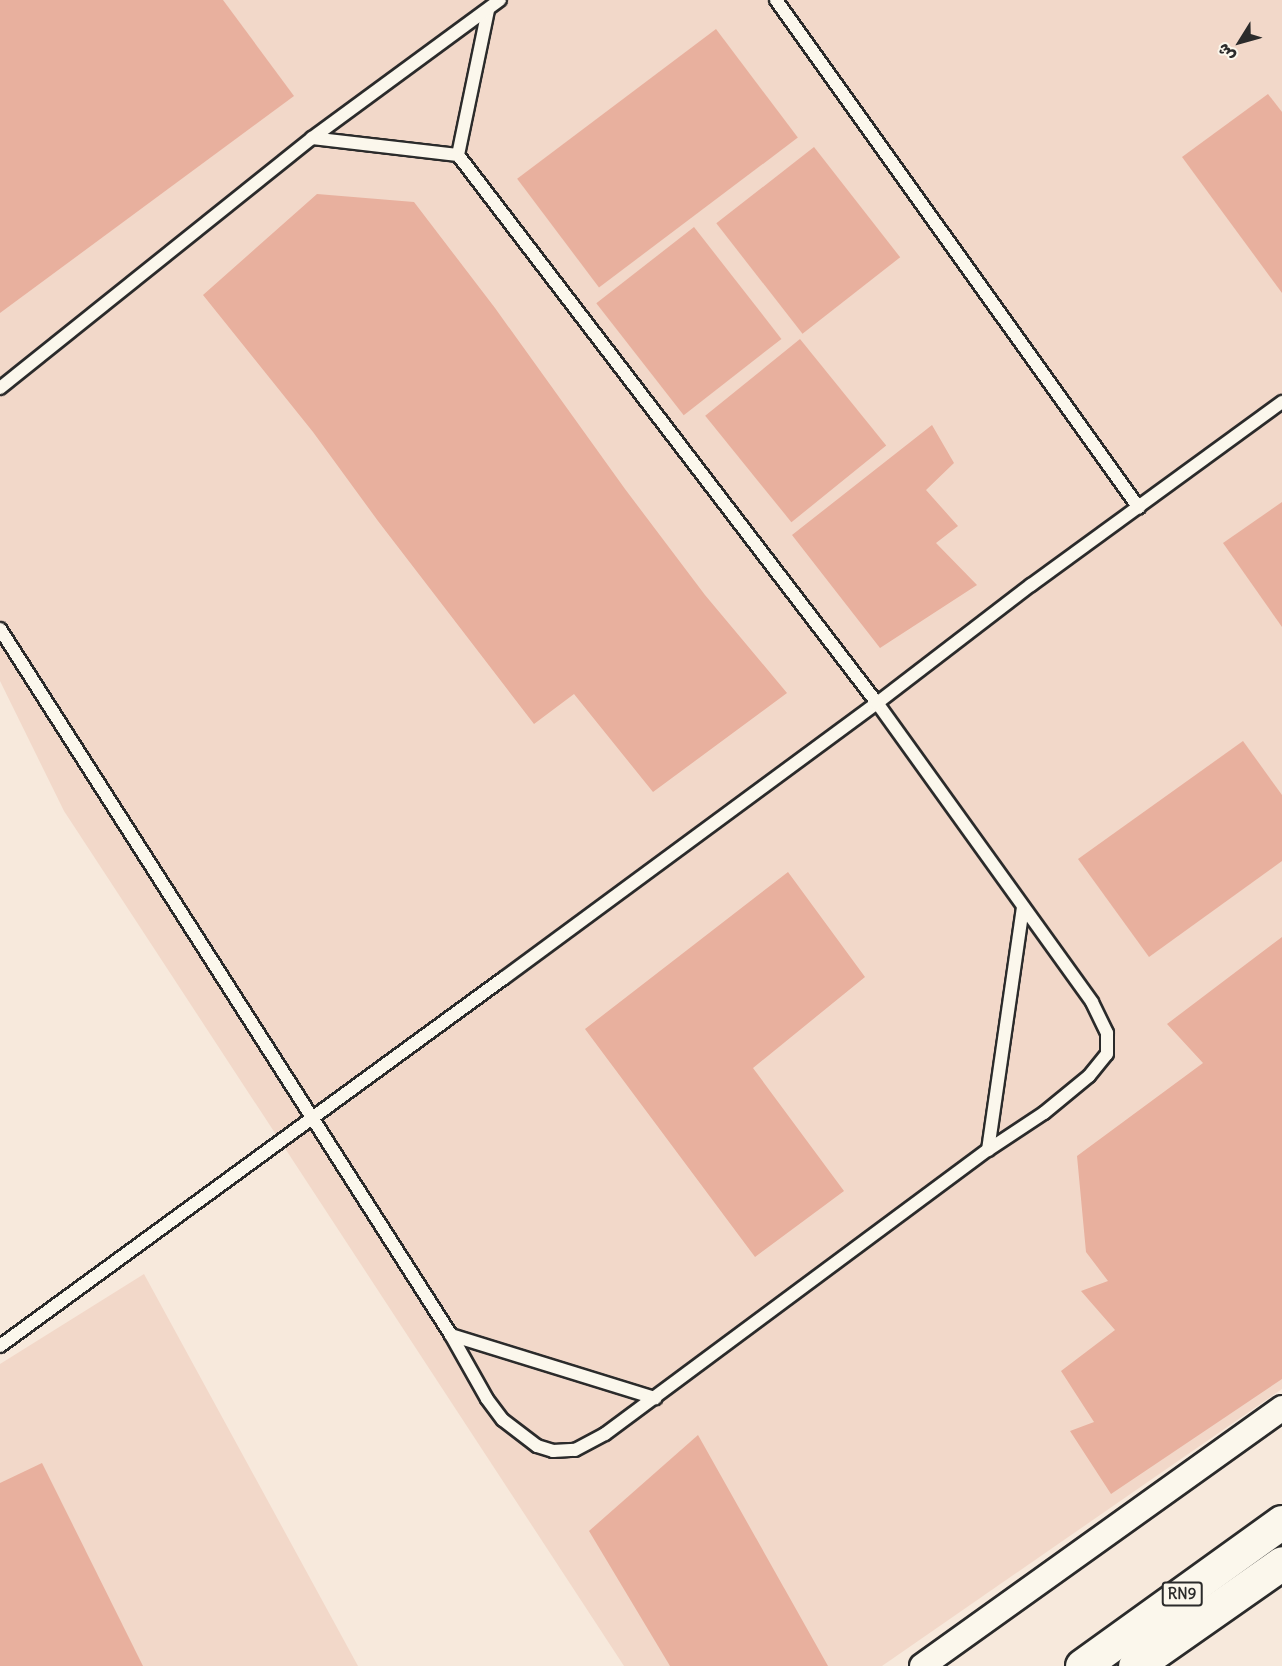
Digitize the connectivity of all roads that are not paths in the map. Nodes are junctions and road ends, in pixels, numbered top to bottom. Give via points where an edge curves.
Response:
1 (500, 0) edge
2 (776, 0) edge
3 (488, 10) junction
4 (312, 138) junction
5 (458, 155) junction
6 (0, 388) edge
7 (1282, 402) edge
8 (1139, 508) junction
9 (0, 629) edge
10 (877, 703) junction
11 (1023, 908) junction
12 (310, 1118) junction
13 (988, 1150) junction
14 (451, 1335) junction
15 (0, 1346) edge
16 (655, 1398) junction
17 (1282, 1408) edge
18 (1282, 1522) edge
19 (1282, 1563) edge
20 (922, 1666) edge
21 (1082, 1666) edge
22 (1135, 1666) edge

1 - 3 lane
2 - 8 lane
3 - 4 lane
3 - 5 lane
4 - 5 lane
4 - 6 lane
5 - 10 lane
7 - 8 lane
8 - 10 lane
9 - 12 lane
10 - 11 lane
10 - 12 lane
11 - 13 lane
11 - 13 lane via 1092,1002 1107,1033 1107,1054 1072,1090
12 - 14 lane
12 - 15 lane
13 - 16 lane
14 - 16 lane
14 - 16 lane via 503,1420 527,1441 553,1451 575,1450 592,1443
17 - 20 street
18 - 21 highway, RN9
19 - 22 highway, RN9

